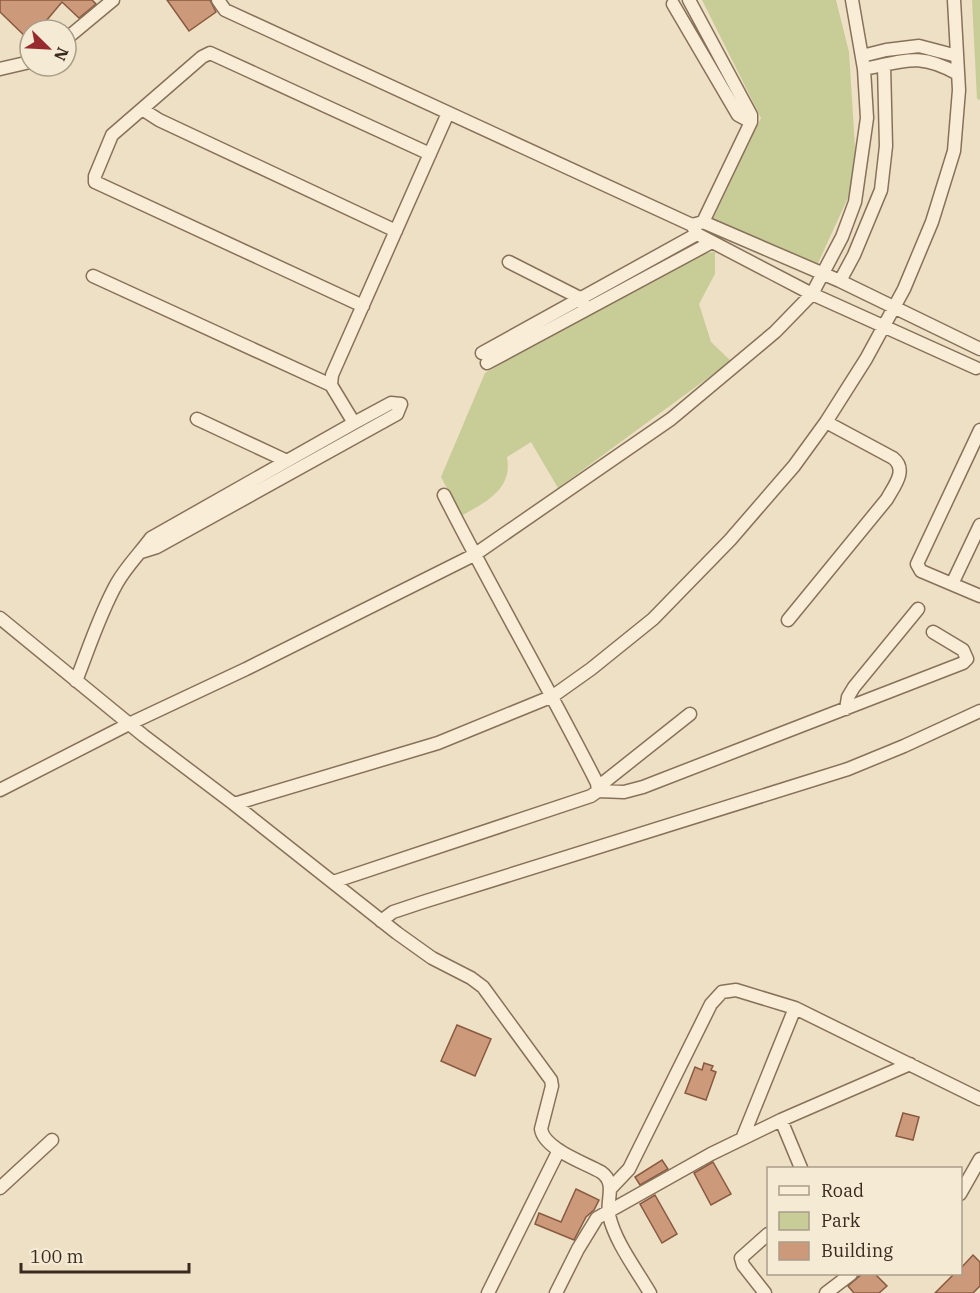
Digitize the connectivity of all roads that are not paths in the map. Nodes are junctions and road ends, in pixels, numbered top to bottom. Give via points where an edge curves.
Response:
1 (113, 0) edge
2 (218, 0) edge
3 (689, 0) edge
4 (852, 0) edge
5 (954, 0) edge
6 (674, 4) dead end
7 (78, 29) edge
8 (862, 56) junction
9 (957, 56) junction
10 (18, 65) edge
11 (884, 65) junction
12 (0, 69) edge
13 (864, 69) junction
14 (958, 74) junction
15 (142, 109) junction
16 (448, 113) junction
17 (751, 122) junction
18 (430, 153) junction
19 (698, 227) junction
20 (396, 231) junction
21 (712, 242) junction
22 (509, 262) dead end
23 (822, 275) junction
24 (93, 276) dead end
25 (840, 281) junction
26 (812, 294) junction
27 (584, 304) junction
28 (363, 306) junction
29 (894, 308) junction
30 (884, 327) junction
31 (980, 349) edge
32 (485, 358) dead end
33 (975, 368) dead end
34 (331, 385) junction
35 (197, 418) dead end
36 (826, 422) junction
37 (354, 423) junction
38 (980, 430) edge
39 (287, 461) junction
40 (444, 495) dead end
41 (980, 525) edge
42 (141, 552) junction
43 (474, 555) junction
44 (952, 584) junction
45 (980, 596) edge
46 (918, 609) dead end
47 (0, 618) edge
48 (788, 620) dead end
49 (933, 632) dead end
50 (76, 681) junction
51 (553, 696) junction
52 (846, 709) junction
53 (980, 711) edge
54 (690, 714) dead end
55 (129, 724) junction
56 (598, 789) junction
57 (0, 790) edge
58 (234, 804) junction
59 (333, 882) junction
60 (381, 921) junction
61 (795, 1008) junction
62 (910, 1064) junction
63 (980, 1099) edge
64 (781, 1120) junction
65 (742, 1139) junction
66 (52, 1140) dead end
67 (559, 1150) junction
68 (980, 1159) edge
69 (801, 1167) edge
70 (0, 1188) edge
71 (611, 1188) junction
72 (962, 1190) edge
73 (608, 1212) junction
74 (767, 1235) edge
75 (850, 1275) edge
76 (488, 1293) edge
77 (556, 1293) edge
78 (650, 1293) edge
79 (765, 1293) edge
80 (826, 1293) edge

1 - 7 street
2 - 16 street via 225,10
3 - 17 street via 751,115
4 - 8 street
5 - 9 street
6 - 17 street via 738,115
8 - 9 street via 919,46
8 - 13 street
9 - 14 street
10 - 12 street
11 - 13 street
11 - 14 street via 927,60
11 - 25 street via 886,146 881,190
13 - 23 street via 867,118 855,202
14 - 29 street via 954,152 932,222
15 - 18 street via 210,53
15 - 20 street
15 - 28 street via 112,135 95,182
16 - 18 street
16 - 19 street
17 - 19 street
18 - 20 street
19 - 21 street
19 - 23 street
19 - 27 street
20 - 28 street
21 - 26 street
21 - 27 street
22 - 27 street
23 - 25 street
23 - 26 street
24 - 34 street
25 - 29 street
26 - 30 street
26 - 43 street via 775,332 671,419
27 - 32 street
28 - 34 street
29 - 30 street
29 - 31 street
30 - 33 street
30 - 36 street
34 - 37 street
35 - 39 street
36 - 48 street via 893,458 901,469 886,499
36 - 51 street via 757,510 653,619
37 - 39 street
37 - 42 street via 391,403 401,404 397,414 157,547
38 - 44 street via 917,564 921,571
39 - 42 street via 151,538
40 - 43 street
41 - 44 street
42 - 50 street via 118,581
43 - 51 street
43 - 55 street
44 - 45 street
46 - 52 street via 854,687
47 - 50 street
49 - 52 street via 963,650 967,659
50 - 55 street
51 - 56 street
51 - 58 street via 438,743
52 - 56 street via 643,787 624,792
53 - 60 street via 848,769 423,902 393,912
54 - 56 street
55 - 57 street
55 - 58 street
56 - 59 street via 591,796
58 - 59 street
59 - 60 street
60 - 67 street via 488,993 551,1080 541,1130 545,1140
61 - 62 street
61 - 65 street
61 - 71 street via 736,990 716,996 629,1169
62 - 63 street
62 - 64 street
64 - 65 street
64 - 69 street
65 - 73 street
66 - 70 street
67 - 71 street via 607,1175
67 - 76 street
68 - 72 street
71 - 73 street
73 - 77 street via 592,1224
73 - 78 street
74 - 79 street via 743,1254 741,1261
75 - 80 street

